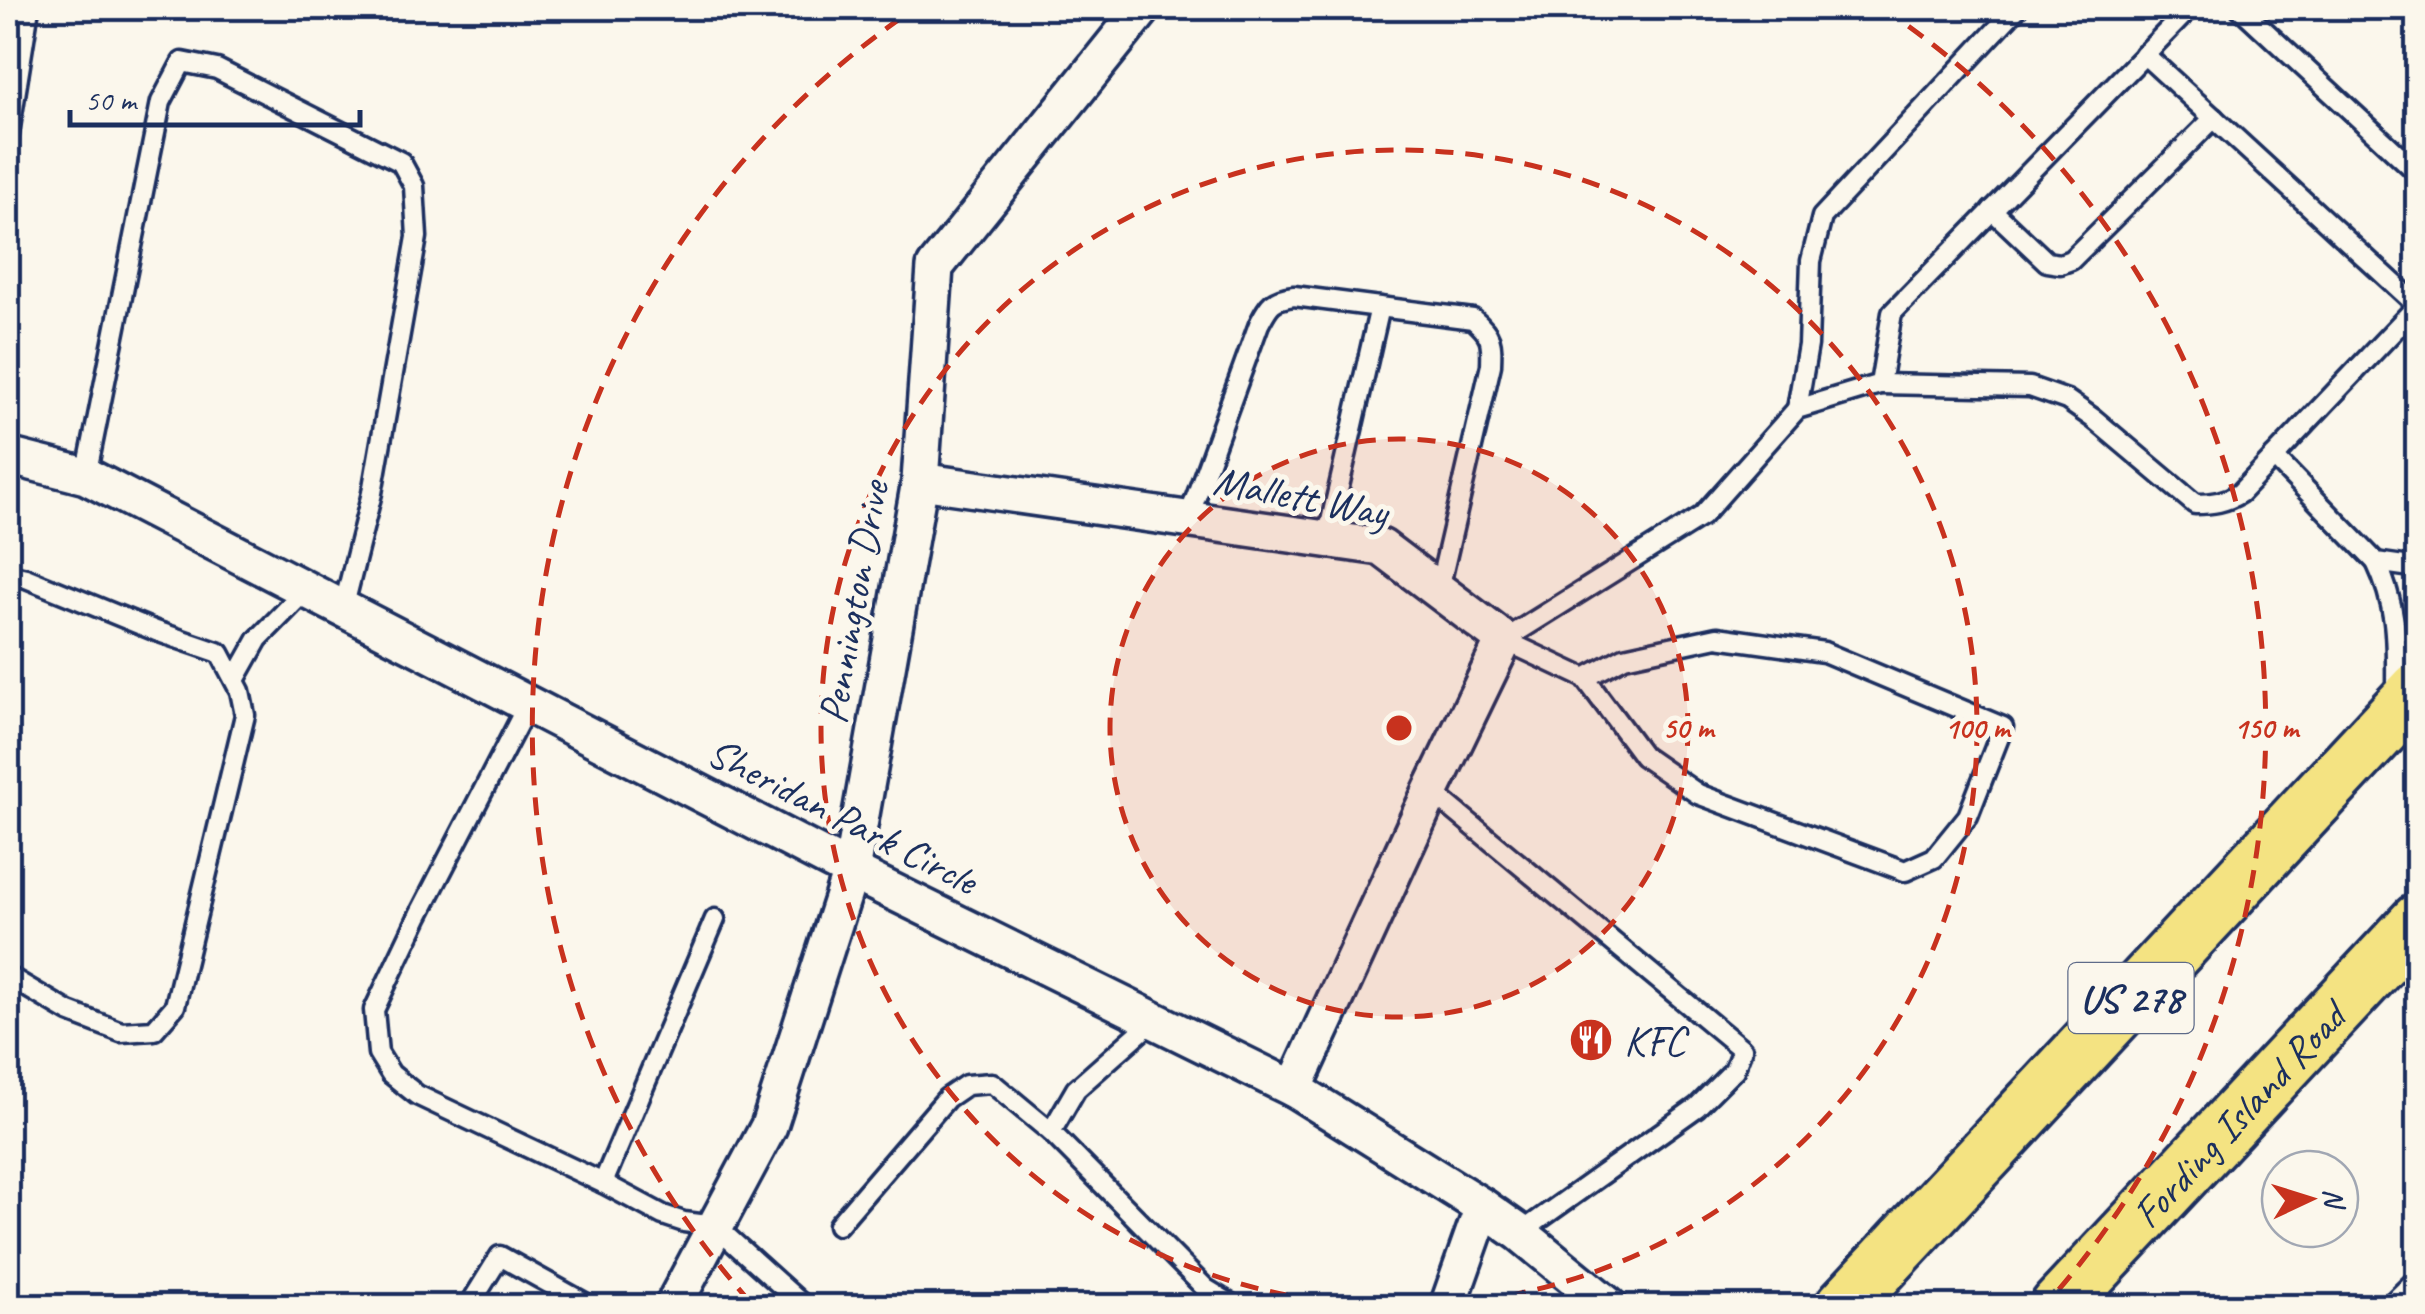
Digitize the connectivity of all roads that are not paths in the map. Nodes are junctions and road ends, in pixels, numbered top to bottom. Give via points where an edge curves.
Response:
1 (30, 8) edge
2 (1143, 8) edge
3 (2017, 8) edge
4 (2190, 8) edge
5 (2240, 8) edge
6 (2144, 54) junction
7 (2214, 118) junction
8 (8, 140) edge
9 (2418, 173) edge
10 (1992, 210) junction
11 (2417, 305) edge
12 (1380, 307) junction
13 (1880, 384) junction
14 (1796, 409) junction
15 (8, 456) edge
16 (2274, 457) junction
17 (86, 476) junction
18 (920, 481) junction
19 (1188, 520) junction
20 (1327, 539) junction
21 (2376, 562) junction
22 (2418, 568) edge
23 (8, 574) edge
24 (1439, 589) junction
25 (306, 590) junction
26 (342, 608) junction
27 (1504, 640) junction
28 (1584, 678) junction
29 (235, 680) junction
30 (2406, 702) edge
31 (528, 704) junction
32 (1431, 791) junction
33 (851, 871) junction
34 (715, 919) dead end
35 (2418, 922) edge
36 (8, 976) edge
37 (1154, 1020) junction
38 (1294, 1089) junction
39 (1052, 1132) junction
40 (603, 1183) junction
41 (1483, 1207) junction
42 (838, 1225) dead end
43 (716, 1226) junction
44 (1520, 1233) junction
45 (2415, 1286) edge
46 (2074, 1301) edge
47 (469, 1306) edge
48 (590, 1306) edge
49 (674, 1306) edge
50 (804, 1306) edge
51 (1234, 1306) edge
52 (1448, 1306) edge
53 (1608, 1306) edge
54 (1844, 1306) edge
55 (2389, 1306) edge

1 - 8 lane
2 - 18 street, Pennington Drive via 935,267
3 - 14 lane via 1822,217
4 - 6 lane
5 - 9 lane
6 - 7 lane
6 - 10 lane
7 - 10 lane via 2072,260 2047,262
7 - 11 lane
10 - 13 lane via 1892,314
11 - 16 lane
12 - 19 lane via 1294,296 1269,306
12 - 20 lane
12 - 24 lane via 1473,319 1492,343
13 - 14 lane
13 - 16 lane via 2030,388 2067,400 2195,504 2229,500
14 - 27 lane via 1702,516
15 - 17 street, Sheridan Park Circle
16 - 21 lane
17 - 25 street, Sheridan Park Circle
17 - 26 lane via 161,102 182,62 217,69 401,162 414,186 418,237 372,493
18 - 19 street, Mallett Way
18 - 33 street, Pennington Drive
19 - 20 street, Mallett Way
20 - 24 street, Mallett Way via 1381,547
21 - 22 lane
21 - 30 lane via 2394,612
23 - 29 lane via 220,653
24 - 27 street, Mallett Way
25 - 26 street, Sheridan Park Circle
25 - 29 lane via 258,639
26 - 31 street, Sheridan Park Circle
27 - 28 lane
27 - 32 street
28 - 28 lane via 1643,756 1698,794 1905,871 1934,858 1968,816 2002,727 1824,652 1717,638 1624,657
29 - 36 lane via 245,715 175,1006 154,1030 121,1032 69,1012
30 - 54 highway, US 278
31 - 33 street, Sheridan Park Circle
31 - 40 lane via 418,915 374,1010 375,1034 391,1074 417,1095
32 - 38 street
32 - 44 lane via 1742,1049 1734,1070 1697,1108
33 - 37 street, Sheridan Park Circle
33 - 43 street, Pennington Drive via 769,1126
34 - 40 lane
35 - 46 highway, Fording Island Road
37 - 38 street, Sheridan Park Circle
37 - 39 lane via 1076,1088
38 - 41 street, Sheridan Park Circle
39 - 42 lane via 992,1083 966,1085 947,1098
39 - 51 lane via 1206,1288
40 - 43 lane via 663,1215
41 - 44 street, Sheridan Park Circle
41 - 52 street
43 - 49 street, Pennington Drive
43 - 50 lane
44 - 53 street, Sheridan Park Circle
45 - 55 lane
47 - 48 lane via 500,1256

